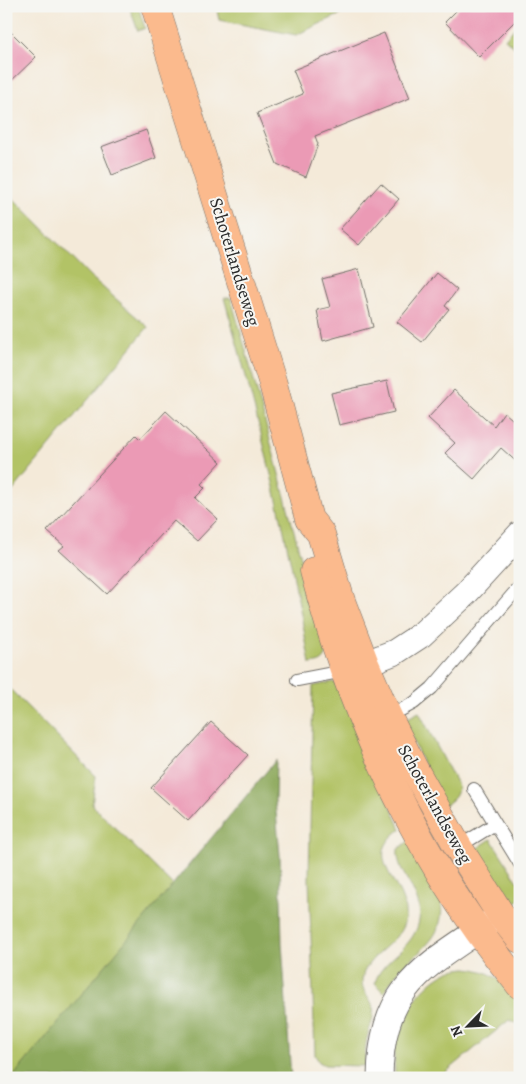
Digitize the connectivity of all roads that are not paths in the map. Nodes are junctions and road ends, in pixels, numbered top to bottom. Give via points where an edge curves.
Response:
1 (155, 6) edge
2 (520, 534) edge
3 (520, 586) edge
4 (354, 668) junction
5 (297, 680) dead end
6 (376, 722) junction
7 (474, 789) dead end
8 (495, 824) junction
9 (458, 847) junction
10 (520, 864) edge
11 (512, 922) edge
12 (478, 931) junction
13 (520, 985) edge
14 (380, 1078) edge

1 - 4 main road, Schoterlandseweg via 273,384 309,519 321,534 342,602
2 - 4 street via 466,594 421,635 402,648
3 - 6 lane via 432,688 414,703
4 - 5 lane
4 - 6 main road, Schoterlandseweg
6 - 9 main road, Schoterlandseweg via 413,767
6 - 12 main road, Schoterlandseweg via 390,784 414,830
7 - 8 lane
8 - 9 lane
8 - 10 lane
9 - 11 main road, Schoterlandseweg
11 - 12 street, Schoterlandseweg
12 - 13 main road
12 - 14 street, Schoterlandseweg via 420,972 403,990 384,1030

